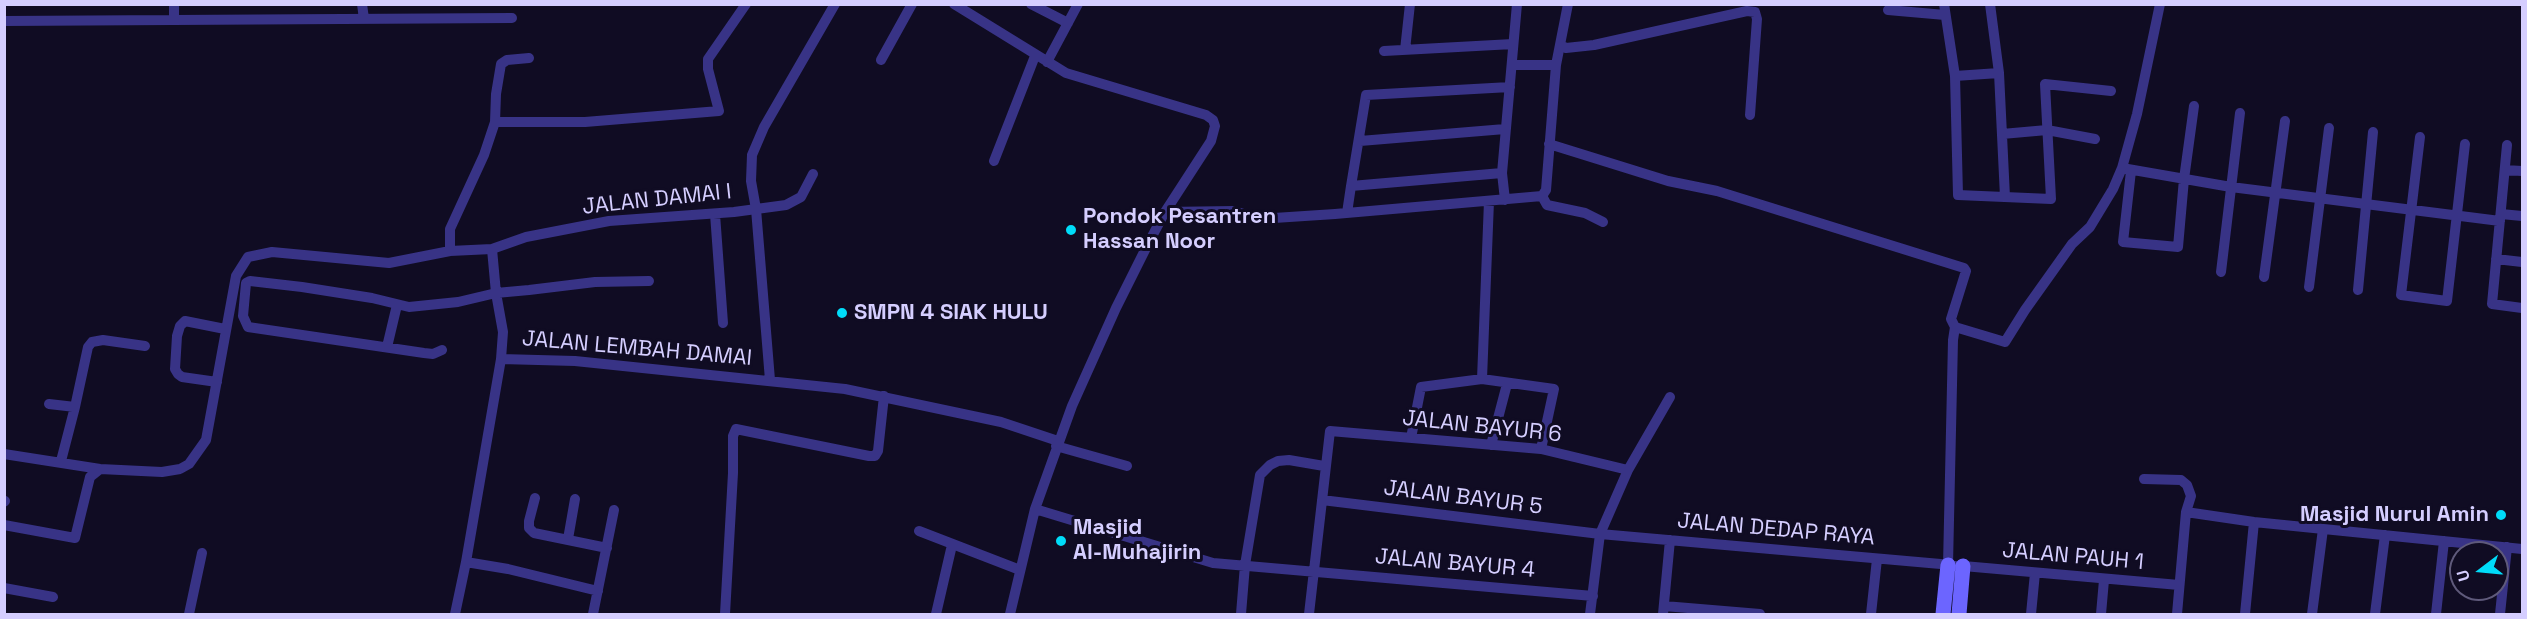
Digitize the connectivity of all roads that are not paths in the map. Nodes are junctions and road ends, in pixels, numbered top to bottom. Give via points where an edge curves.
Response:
1 (174, 4) edge
2 (362, 4) edge
3 (746, 4) edge
4 (835, 4) edge
5 (912, 4) edge
6 (954, 4) edge
7 (1031, 4) edge
8 (1078, 4) edge
9 (1410, 4) edge
10 (1516, 4) edge
11 (1568, 4) edge
12 (1990, 4) edge
13 (2160, 4) edge
14 (1888, 10) dead end
15 (1945, 10) edge
16 (512, 18) dead end
17 (174, 19) junction
18 (364, 19) junction
19 (4, 21) edge
20 (1068, 24) junction
21 (1513, 44) junction
22 (1560, 45) junction
23 (1405, 50) junction
24 (1384, 51) dead end
25 (1035, 56) junction
26 (529, 58) dead end
27 (881, 60) dead end
28 (1047, 62) junction
29 (1512, 65) junction
30 (1556, 65) junction
31 (1999, 73) junction
32 (1955, 76) junction
33 (1510, 87) junction
34 (2111, 91) dead end
35 (2194, 106) dead end
36 (2240, 113) dead end
37 (1750, 115) dead end
38 (495, 122) junction
39 (2285, 122) dead end
40 (2329, 128) dead end
41 (1505, 129) junction
42 (2047, 130) junction
43 (2373, 132) dead end
44 (2002, 134) junction
45 (2420, 137) dead end
46 (2095, 139) dead end
47 (1360, 141) junction
48 (1549, 144) junction
49 (2465, 144) dead end
50 (2508, 145) dead end
51 (994, 161) dead end
52 (2127, 170) junction
53 (2505, 170) junction
54 (2523, 171) edge
55 (1502, 172) junction
56 (813, 174) dead end
57 (2184, 179) junction
58 (1351, 186) junction
59 (2231, 187) junction
60 (2276, 192) junction
61 (1542, 196) junction
62 (2005, 197) junction
63 (2320, 198) junction
64 (1505, 200) junction
65 (1489, 201) junction
66 (2366, 204) junction
67 (756, 209) junction
68 (2411, 210) junction
69 (1165, 212) junction
70 (1347, 213) junction
71 (715, 214) junction
72 (2457, 216) junction
73 (2523, 216) edge
74 (2500, 217) junction
75 (1603, 222) dead end
76 (492, 249) junction
77 (450, 251) junction
78 (2496, 259) junction
79 (2523, 262) edge
80 (2221, 272) dead end
81 (2264, 277) dead end
82 (650, 281) dead end
83 (2309, 287) dead end
84 (2358, 290) dead end
85 (496, 293) junction
86 (397, 305) junction
87 (2523, 308) edge
88 (723, 323) dead end
89 (1955, 327) junction
90 (225, 329) junction
91 (145, 346) dead end
92 (387, 347) junction
93 (442, 350) dead end
94 (501, 359) junction
95 (1482, 379) junction
96 (770, 380) junction
97 (217, 382) junction
98 (1507, 384) junction
99 (884, 396) junction
100 (1670, 397) dead end
101 (49, 404) dead end
102 (75, 407) junction
103 (1411, 438) junction
104 (1057, 444) junction
105 (1491, 445) junction
106 (1541, 449) junction
107 (4, 454) edge
108 (61, 461) junction
109 (1127, 466) dead end
110 (1324, 466) junction
111 (100, 468) junction
112 (1628, 470) junction
113 (2144, 479) dead end
114 (535, 498) dead end
115 (575, 499) dead end
116 (1322, 500) junction
117 (1035, 509) junction
118 (614, 510) dead end
119 (2186, 512) junction
120 (2254, 522) junction
121 (4, 525) edge
122 (2323, 529) junction
123 (919, 531) dead end
124 (1600, 534) junction
125 (2385, 535) junction
126 (568, 539) junction
127 (1670, 540) junction
128 (2444, 541) junction
129 (2449, 541) edge
130 (952, 545) junction
131 (608, 548) junction
132 (202, 553) dead end
133 (1877, 559) junction
134 (466, 562) junction
135 (1245, 565) junction
136 (1956, 566) junction
137 (1020, 570) junction
138 (1314, 571) junction
139 (2035, 573) junction
140 (2104, 580) junction
141 (2180, 585) junction
142 (4, 588) edge
143 (1946, 588) junction
144 (1962, 588) junction
145 (598, 591) junction
146 (1593, 596) junction
147 (53, 597) dead end
148 (1663, 610) edge
149 (189, 615) edge
150 (455, 615) edge
151 (593, 615) edge
152 (726, 615) edge
153 (936, 615) edge
154 (1010, 615) edge
155 (1241, 615) edge
156 (1309, 615) edge
157 (1590, 615) edge
158 (1760, 615) edge
159 (1871, 615) edge
160 (1943, 615) edge
161 (1959, 615) edge
162 (2031, 615) edge
163 (2101, 615) edge
164 (2177, 615) edge
165 (2245, 615) edge
166 (2312, 615) edge
167 (2375, 615) edge
168 (2436, 615) edge

1 - 17 street
2 - 18 street
3 - 38 street via 708,59 719,111 585,122
4 - 67 street via 752,155
5 - 27 street
6 - 25 street
7 - 20 street
8 - 20 street
9 - 23 street
10 - 21 street
11 - 22 street
12 - 31 street
13 - 52 street
14 - 15 street
15 - 32 street
16 - 18 street
17 - 18 street
17 - 19 street
20 - 28 street
21 - 23 street
21 - 29 street
22 - 30 street
22 - 37 street via 1594,45 1755,12
23 - 24 street
25 - 28 street
25 - 51 street
26 - 38 street via 501,64
28 - 69 street via 1066,73 1212,120 1215,132 1211,141
29 - 30 street
29 - 33 street
30 - 48 street
31 - 32 street
31 - 44 street
32 - 62 street via 1958,195
33 - 41 street
33 - 47 street via 1366,95
34 - 42 street via 2045,84
35 - 57 street
36 - 59 street
38 - 77 street via 450,229
39 - 60 street
40 - 63 street
41 - 47 street
41 - 55 street
42 - 44 street
42 - 46 street
42 - 62 street via 2051,199
43 - 66 street
44 - 62 street
45 - 68 street
47 - 58 street
48 - 61 street via 1546,190
48 - 89 street via 1668,181 1718,191 1964,268 1950,317
49 - 72 street
50 - 53 street
52 - 57 street
52 - 57 street via 2123,242 2178,247
52 - 89 street via 2006,342
53 - 54 street
53 - 74 street
55 - 58 street
55 - 64 street
56 - 67 street, JALAN DAMAI I via 797,201
57 - 59 street
58 - 70 street
59 - 60 street
59 - 80 street
60 - 63 street
60 - 81 street
61 - 64 street
61 - 75 street via 1547,205 1585,213
63 - 66 street
63 - 83 street
64 - 65 street
65 - 70 street
65 - 95 street
66 - 68 street
66 - 84 street
67 - 71 street, JALAN DAMAI I
67 - 96 street
68 - 72 street
68 - 72 street via 2401,295 2412,297 2447,301
69 - 70 street via 1234,211 1259,219
69 - 104 street via 1116,308
71 - 76 street, JALAN DAMAI I via 609,221 526,237
71 - 88 street
72 - 74 street
73 - 74 street
74 - 78 street
76 - 77 street
76 - 85 street, JALAN LEMBAH DAMAI
77 - 90 street via 389,263 272,252 248,257 236,276
78 - 79 street
78 - 87 street via 2492,304
82 - 85 street via 595,282
85 - 86 street via 458,302
85 - 94 street, JALAN LEMBAH DAMAI via 503,332
86 - 92 street
86 - 92 street via 261,282 250,281 244,289 243,316 248,327
89 - 136 street
90 - 97 street
90 - 97 street via 185,321 177,336 178,374
91 - 102 street via 92,342
92 - 93 street via 433,354
94 - 96 street, JALAN LEMBAH DAMAI via 575,361
94 - 134 street
95 - 98 street
95 - 103 street via 1421,387
96 - 99 street, JALAN LEMBAH DAMAI
97 - 111 street via 206,440 189,464 162,472
98 - 105 street
98 - 106 street via 1554,388
99 - 104 street, JALAN LEMBAH DAMAI via 1001,422
99 - 152 street via 875,456 736,429
100 - 112 street
101 - 102 street
102 - 108 street
103 - 105 street, JALAN BAYUR 6
103 - 110 street, JALAN BAYUR 6 via 1330,431
104 - 109 street, JALAN LEMBAH DAMAI
104 - 117 street
105 - 106 street, JALAN BAYUR 6
106 - 112 street, JALAN BAYUR 6
107 - 108 street
108 - 111 street
110 - 116 street
110 - 135 street via 1278,461 1260,475
111 - 121 street via 90,477 75,538
112 - 124 street
113 - 119 street via 2181,480 2187,484 2191,496
114 - 126 street via 529,528
115 - 126 street
116 - 124 street, JALAN BAYUR 5
116 - 138 street
117 - 135 street, JALAN BAYUR 4 via 1213,563
117 - 137 street
118 - 131 street
119 - 120 street
119 - 141 street
120 - 122 street
120 - 165 street
122 - 125 street
122 - 166 street
123 - 130 street
124 - 127 street, JALAN DEDAP RAYA
124 - 146 street
125 - 128 street
125 - 167 street
126 - 131 street
127 - 133 street, JALAN DEDAP RAYA
127 - 148 street
128 - 129 street
128 - 168 street
130 - 137 street
130 - 153 street
131 - 145 street
132 - 149 street
133 - 136 street, JALAN DEDAP RAYA
133 - 159 street
134 - 145 street
134 - 150 street
135 - 138 street, JALAN BAYUR 4
135 - 155 street
136 - 139 street, JALAN PAUH 1
136 - 143 street
136 - 144 street
137 - 154 street
138 - 146 street, JALAN BAYUR 4
138 - 156 street
139 - 140 street, JALAN PAUH 1
139 - 162 street
140 - 141 street, JALAN PAUH 1
140 - 163 street
141 - 164 street
142 - 147 street
143 - 144 street via 1955,583
143 - 160 street
144 - 161 street
145 - 151 street
146 - 157 street
148 - 158 street

